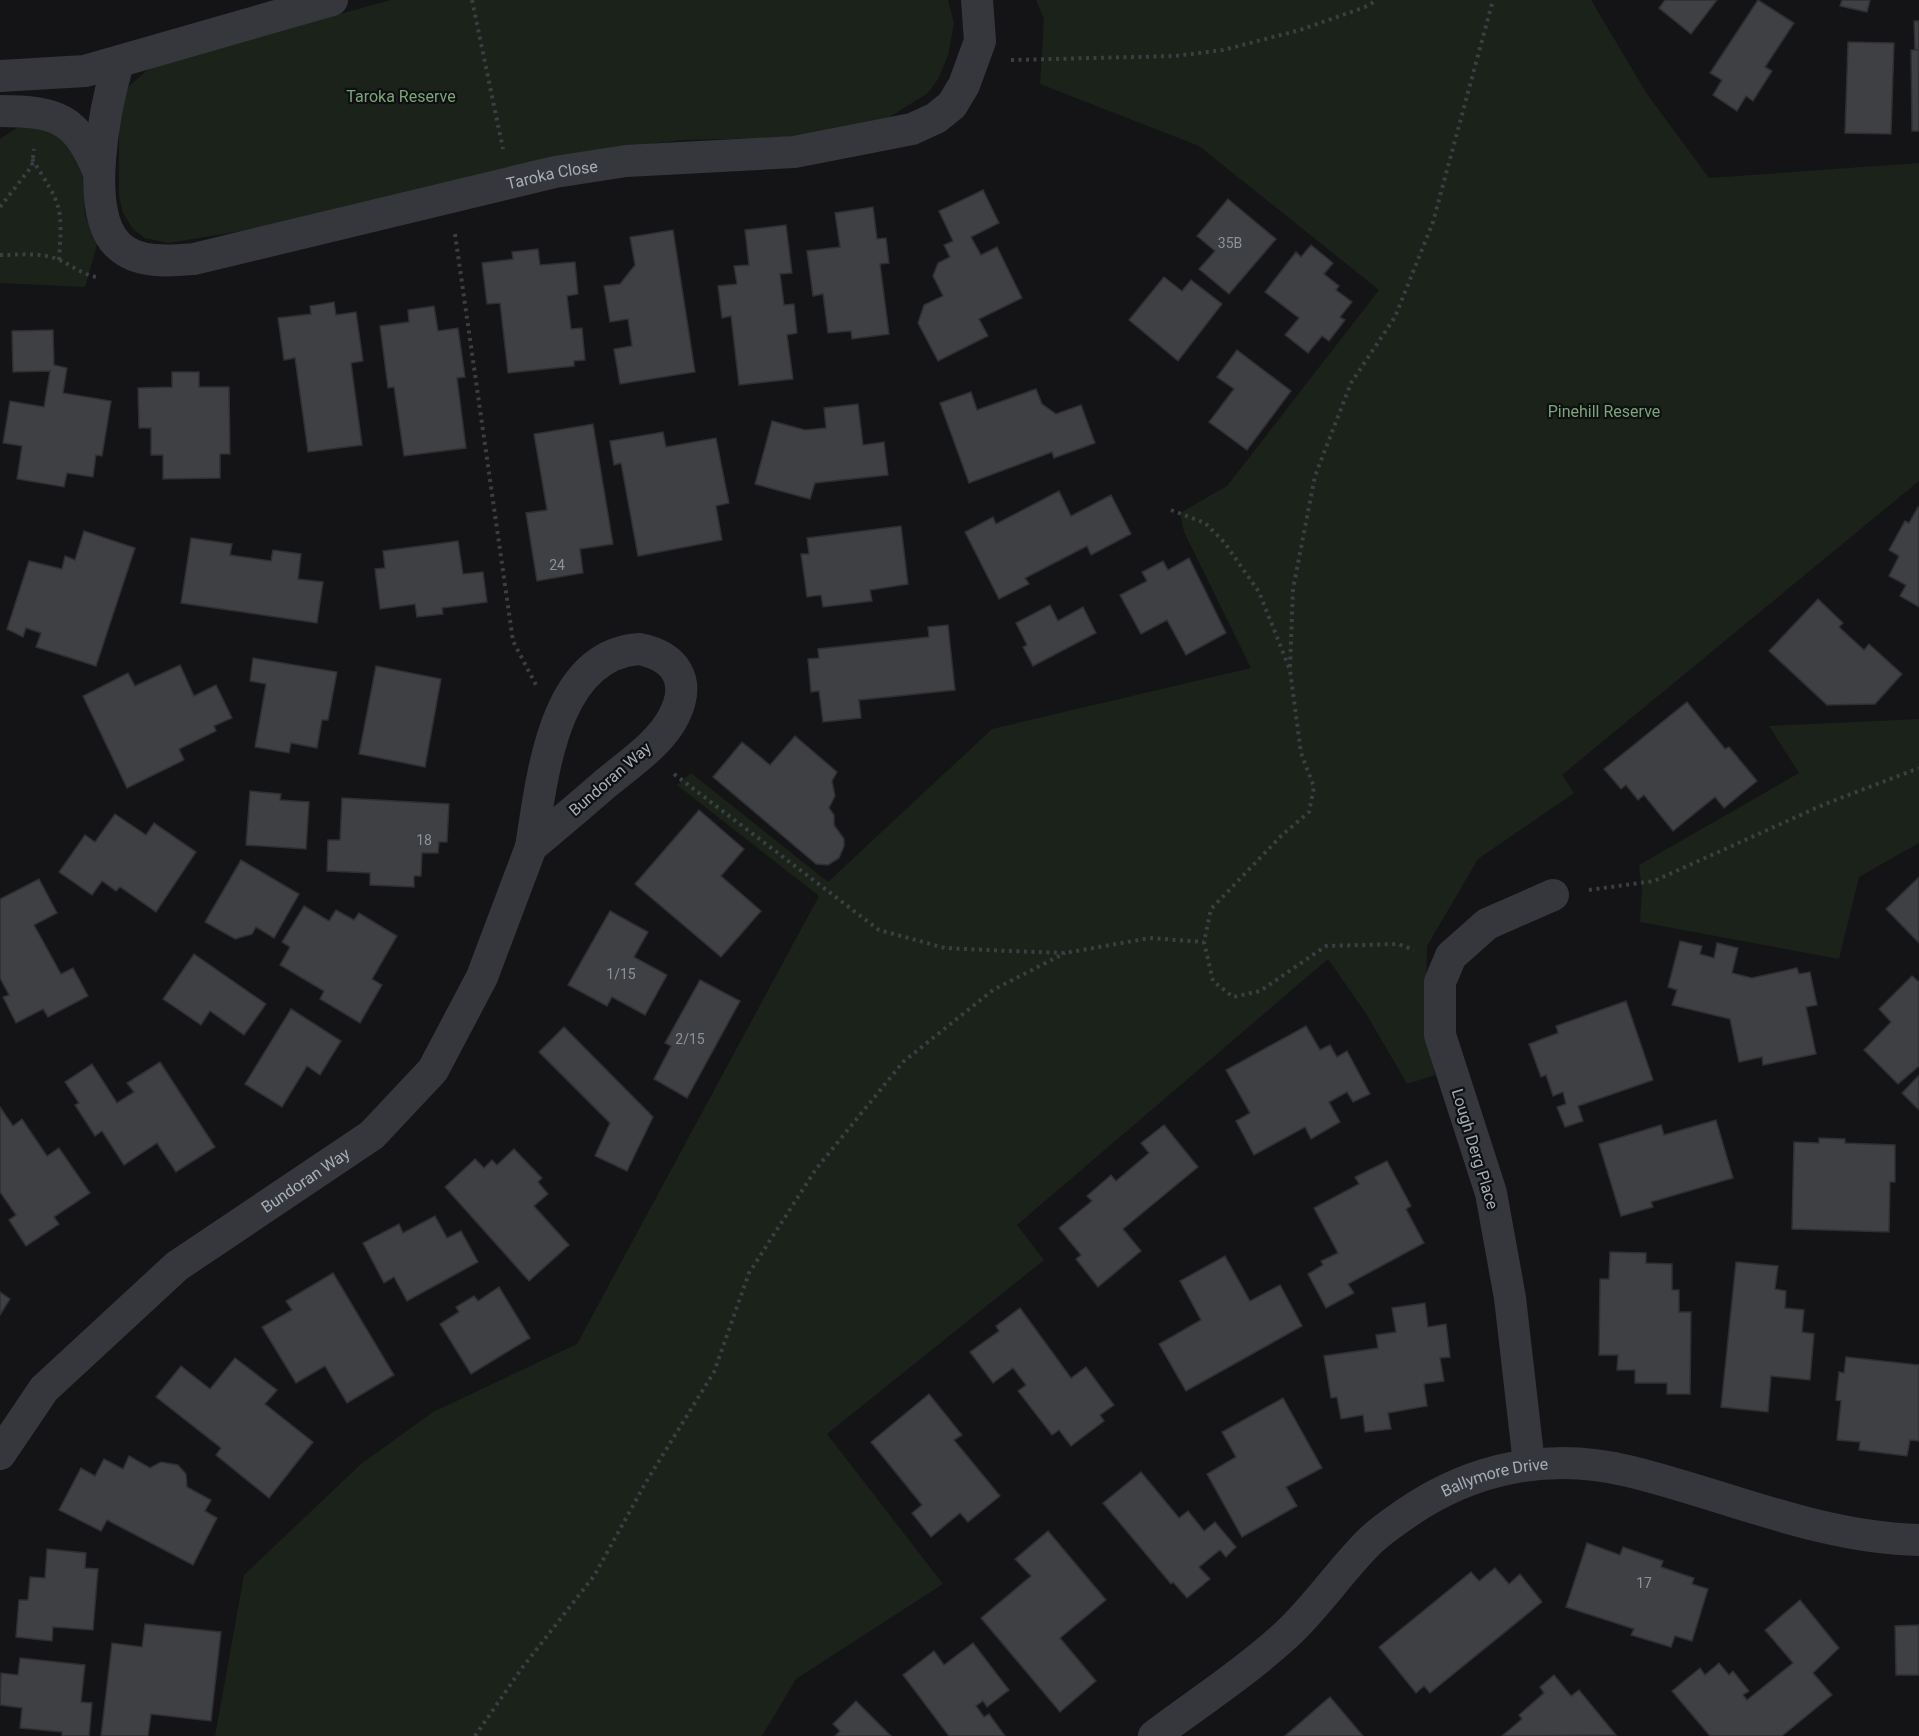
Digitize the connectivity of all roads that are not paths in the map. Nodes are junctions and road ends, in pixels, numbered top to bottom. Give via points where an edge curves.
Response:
1 (332, 0) edge
2 (976, 0) edge
3 (118, 63) junction
4 (0, 76) edge
5 (0, 111) edge
6 (101, 176) junction
7 (531, 847) junction
8 (1553, 895) road end
9 (0, 1454) edge
10 (1529, 1464) junction
11 (1919, 1540) edge
12 (1154, 1736) edge

1 - 3 street
2 - 6 street, Taroka Close via 980,41 975,62 952,105 912,129 794,152 626,161 509,182 194,259 170,261 131,254 118,246 104,220
3 - 4 street via 85,71
3 - 6 street, Taroka Close via 104,115
5 - 6 street, Taroka Close via 38,113 68,123 91,151
7 - 7 street, Bundoran Way via 548,747 581,680 597,663 622,650 652,651 666,657 681,679 674,716 645,751
7 - 9 street, Bundoran Way via 482,977 433,1070 372,1135 177,1266 44,1389
8 - 10 street, Lough Derg Place via 1487,924 1451,956 1440,982 1440,1035 1491,1193 1510,1298
10 - 11 street, Ballymore Drive via 1559,1461 1627,1470 1818,1526
10 - 12 street, Ballymore Drive via 1472,1478 1394,1522 1369,1541 1286,1635

